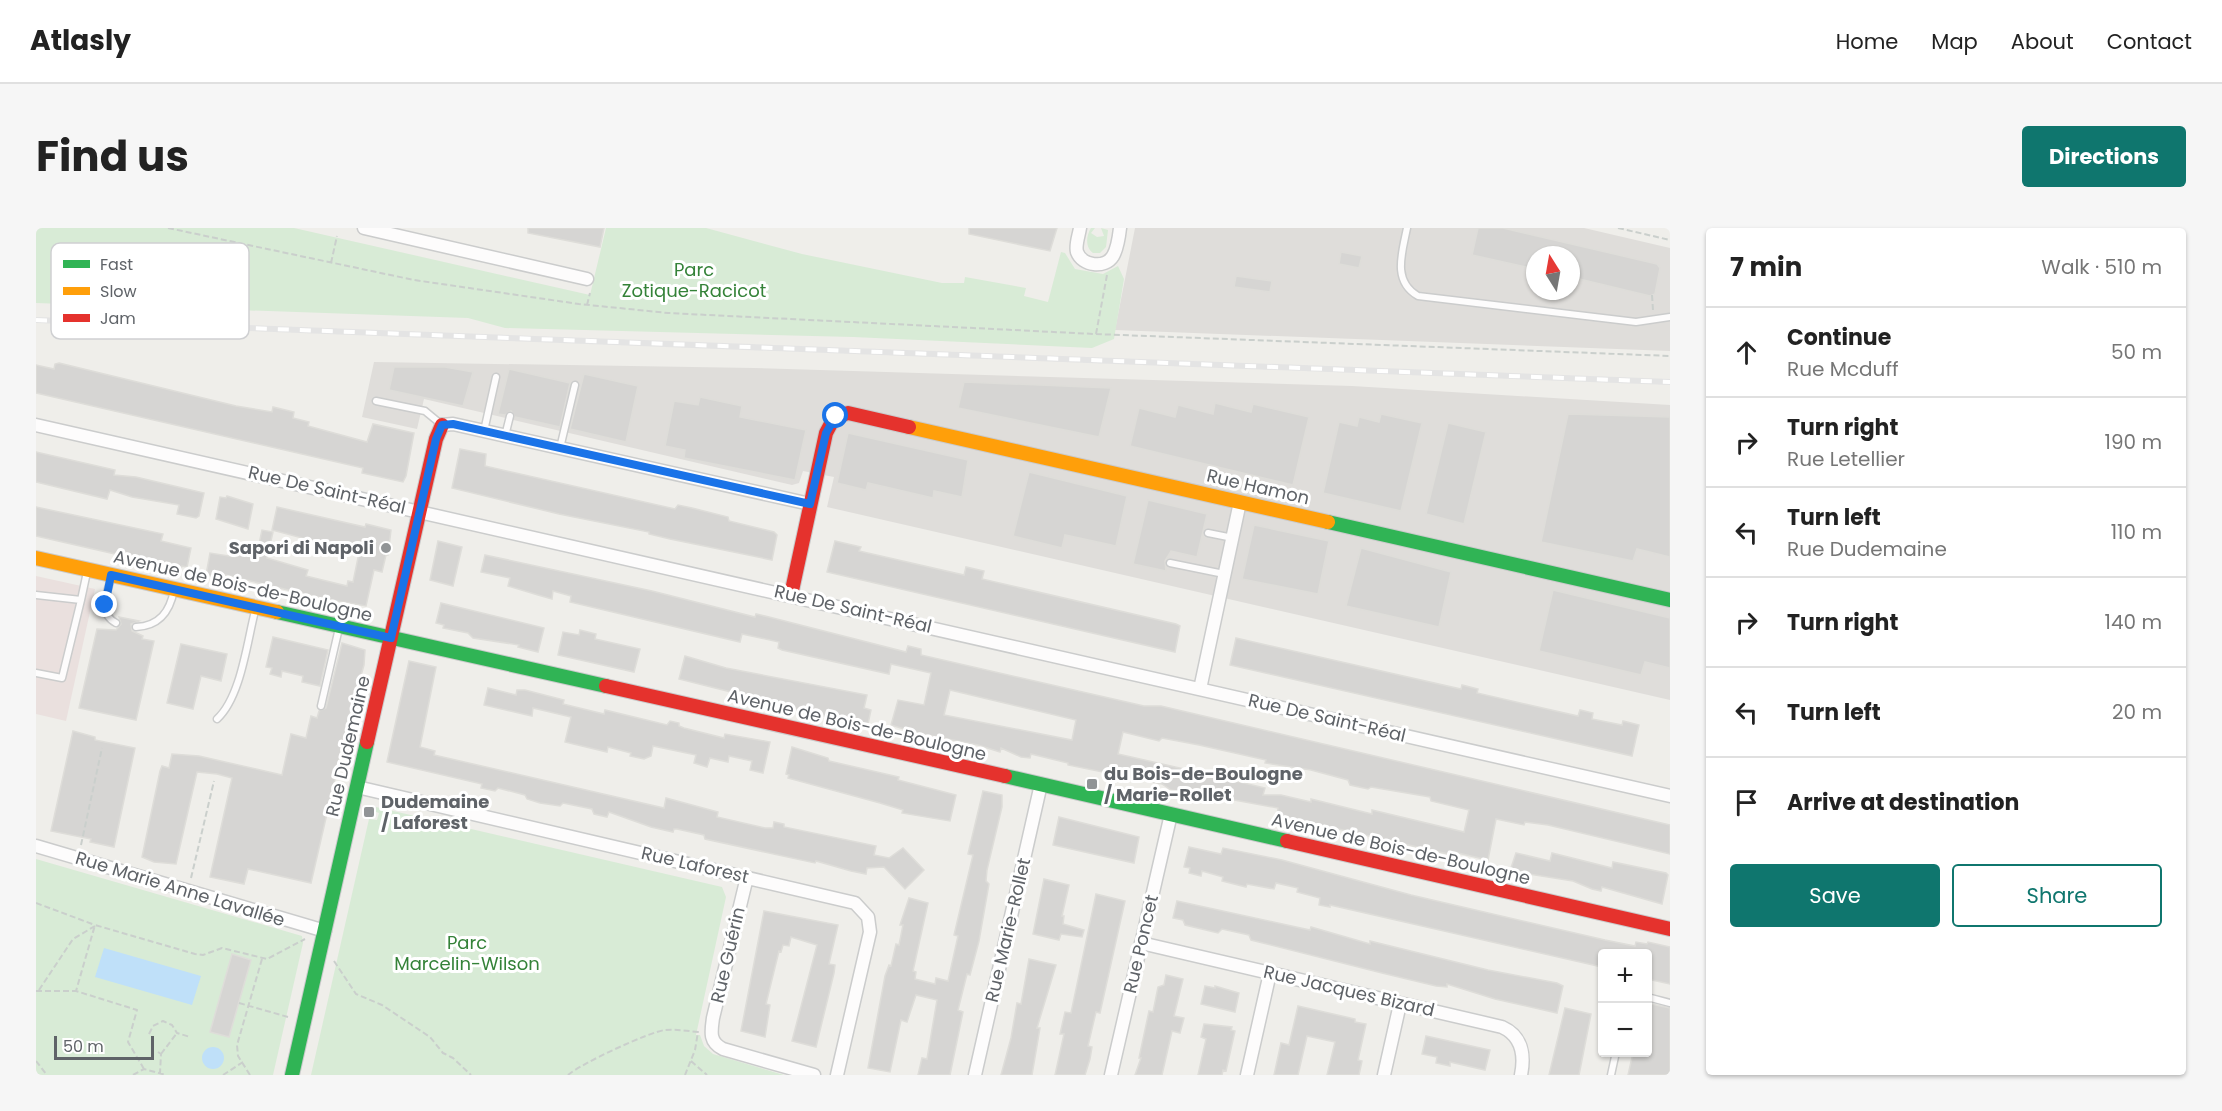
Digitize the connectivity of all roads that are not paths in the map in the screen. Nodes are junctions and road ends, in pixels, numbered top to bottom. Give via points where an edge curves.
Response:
1 (364, 228) edge
2 (1080, 228) edge
3 (1120, 228) edge
4 (1407, 228) edge
5 (587, 279) dead end
6 (1670, 317) edge
7 (496, 377) dead end
8 (575, 385) dead end
9 (376, 401) dead end
10 (510, 416) dead end
11 (36, 425) edge
12 (442, 425) junction
13 (484, 431) junction
14 (505, 436) junction
15 (560, 448) junction
16 (1240, 502) junction
17 (810, 504) junction
18 (420, 511) junction
19 (1208, 532) dead end
20 (1233, 538) junction
21 (36, 558) edge
22 (1170, 563) dead end
23 (88, 570) junction
24 (1224, 574) junction
25 (111, 575) junction
26 (174, 589) junction
27 (36, 595) edge
28 (791, 595) junction
29 (81, 600) junction
30 (1670, 600) edge
31 (255, 607) junction
32 (116, 622) dead end
33 (339, 626) junction
34 (136, 627) dead end
35 (391, 638) junction
36 (36, 673) edge
37 (1200, 689) junction
38 (321, 706) dead end
39 (217, 719) dead end
40 (1041, 784) junction
41 (357, 787) junction
42 (1670, 796) edge
43 (1171, 814) junction
44 (36, 846) edge
45 (747, 877) junction
46 (1670, 929) edge
47 (325, 931) junction
48 (1141, 943) junction
49 (1270, 973) junction
50 (1652, 998) edge
51 (1670, 1003) edge
52 (1400, 1004) junction
53 (1615, 1057) edge
54 (292, 1075) edge
55 (814, 1075) edge
56 (837, 1075) edge
57 (975, 1075) edge
58 (1111, 1075) edge
59 (1247, 1075) edge
60 (1384, 1075) edge
61 (1521, 1075) edge
62 (1611, 1075) edge

1 - 5 street
2 - 3 street via 1078,254 1099,264 1113,255
4 - 6 lane via 1401,277 1407,289 1418,296 1636,322
7 - 13 lane
8 - 15 lane
9 - 12 lane via 425,411
10 - 14 lane
11 - 18 street, Rue De Saint-Réal
12 - 13 street
12 - 18 street, Rue Dudemaine
13 - 14 street
14 - 15 street
15 - 17 street
16 - 17 street, Rue Hamon via 857,414 838,415 831,421
16 - 20 street
16 - 30 street, Rue Hamon
17 - 28 street
18 - 28 street, Rue De Saint-Réal
18 - 35 street, Rue Dudemaine
19 - 20 lane
20 - 24 street
21 - 23 street, Avenue de Bois-de-Boulogne
22 - 24 lane
23 - 25 street, Avenue de Bois-de-Boulogne
23 - 29 lane
24 - 37 street
25 - 26 street, Avenue de Bois-de-Boulogne
25 - 32 lane via 105,608 107,616
26 - 31 street, Avenue de Bois-de-Boulogne
26 - 34 lane via 164,616
27 - 29 lane
28 - 37 street, Rue De Saint-Réal
29 - 36 lane via 62,678
31 - 33 street, Avenue de Bois-de-Boulogne
31 - 39 lane via 235,691 227,710
33 - 35 street, Avenue de Bois-de-Boulogne
33 - 38 lane
35 - 40 street, Avenue de Bois-de-Boulogne
35 - 41 street, Rue Dudemaine
37 - 42 street, Rue De Saint-Réal
40 - 43 street, Avenue de Bois-de-Boulogne
40 - 57 street, Rue Marie-Rollet
41 - 45 street, Rue Laforest
41 - 47 street, Rue Dudemaine
43 - 46 street, Avenue de Bois-de-Boulogne
43 - 48 street, Rue Poncet
44 - 47 street, Rue Marie Anne Lavallée
45 - 55 street, Rue Guérin via 711,1034 714,1043
45 - 56 street, Rue Laforest via 851,901 868,917 870,937
47 - 54 street, Rue Dudemaine
48 - 49 street, Rue Jacques Bizard
48 - 58 street, Rue Poncet
49 - 52 street, Rue Jacques Bizard
49 - 59 street
50 - 51 lane
52 - 60 street
52 - 61 street, Rue Jacques Bizard via 1506,1029 1517,1038 1523,1052
53 - 62 lane

